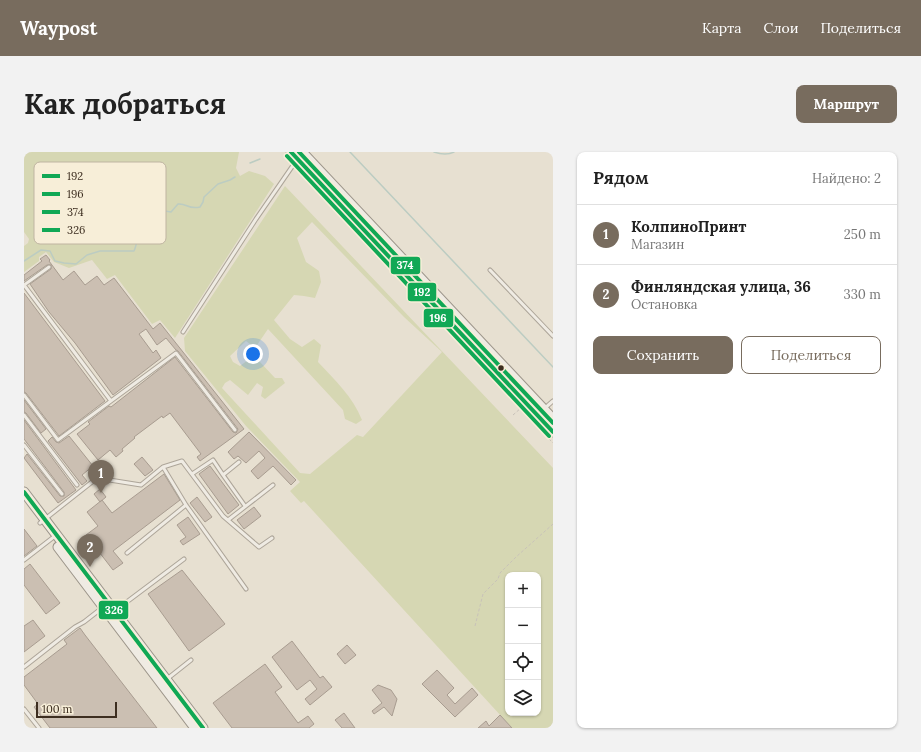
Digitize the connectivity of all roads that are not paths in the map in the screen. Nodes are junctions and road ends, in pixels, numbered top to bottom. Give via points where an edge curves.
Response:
1 (291, 152) edge
2 (300, 156) edge
3 (49, 267) dead end
4 (490, 270) dead end
5 (24, 285) edge
6 (183, 332) dead end
7 (553, 336) edge
8 (24, 395) edge
9 (111, 401) junction
10 (553, 401) edge
11 (544, 410) junction
12 (24, 414) edge
13 (553, 419) edge
14 (235, 430) dead end
15 (553, 432) edge
16 (24, 445) edge
17 (239, 462) dead end
18 (163, 468) junction
19 (192, 474) junction
20 (223, 474) junction
21 (77, 485) dead end
22 (273, 485) dead end
23 (24, 492) edge
24 (62, 494) dead end
25 (24, 501) edge
26 (186, 505) junction
27 (245, 506) junction
28 (228, 520) junction
29 (42, 521) junction
30 (54, 537) junction
31 (272, 538) dead end
32 (127, 553) dead end
33 (184, 559) dead end
34 (24, 560) edge
35 (246, 589) dead end
36 (103, 607) junction
37 (114, 611) junction
38 (191, 660) dead end
39 (24, 667) edge
40 (164, 682) junction
41 (24, 709) edge
42 (39, 728) edge
43 (196, 728) edge
44 (204, 728) edge

1 - 2 main road
2 - 6 lane
2 - 11 main road
2 - 15 main road
3 - 5 lane
4 - 7 lane
5 - 9 lane
8 - 9 lane via 58,440
9 - 14 lane via 176,353
10 - 11 lane
11 - 13 main road
12 - 21 lane
16 - 24 lane
17 - 20 lane
18 - 19 lane via 182,460
18 - 26 lane
18 - 29 lane via 141,485 97,478
19 - 20 lane via 213,460
19 - 28 lane
20 - 27 lane
22 - 27 lane
23 - 29 main road
25 - 29 main road
26 - 32 lane
26 - 35 lane
27 - 28 lane
28 - 31 lane via 259,547
29 - 30 main road
30 - 34 lane
30 - 36 main road
30 - 37 main road
33 - 37 lane
36 - 39 lane
36 - 40 main road
37 - 40 main road
38 - 40 lane
40 - 43 main road
40 - 44 main road
41 - 42 lane

